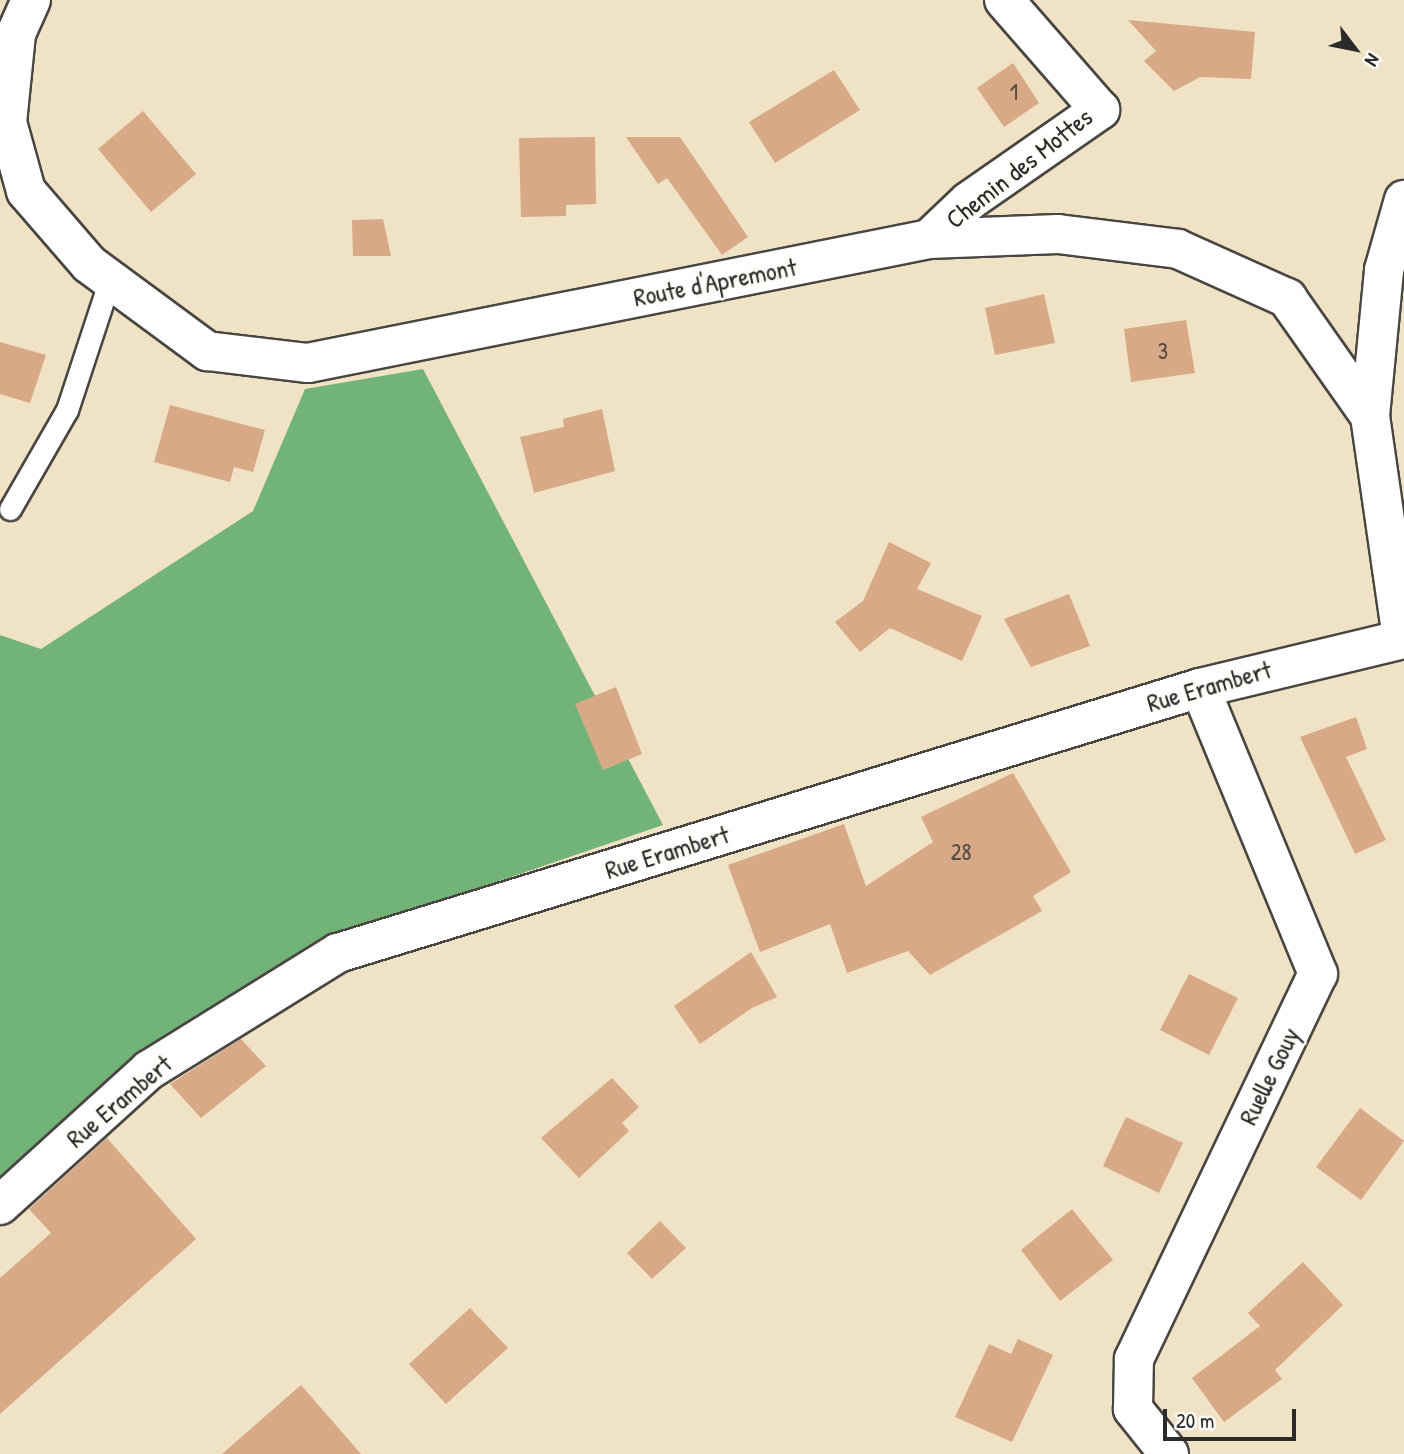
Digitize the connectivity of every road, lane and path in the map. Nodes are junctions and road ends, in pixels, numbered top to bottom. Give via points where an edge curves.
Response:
1 (31, 0) edge
2 (1004, 0) edge
3 (3, 119) edge
4 (1404, 200) edge
5 (929, 239) junction
6 (110, 279) junction
7 (1370, 416) junction
8 (10, 509) dead end
9 (1403, 639) edge
10 (1200, 688) junction
11 (0, 1205) edge
12 (1169, 1454) edge

1 - 3 street, Route d'Apremont via 16,34
2 - 5 street, Chemin des Mottes via 1100,110 969,201
3 - 6 street, Route d'Apremont via 26,191 89,264
4 - 7 street via 1384,270
5 - 6 street, Route d'Apremont via 308,363 206,352
5 - 7 street, Route d'Apremont via 1058,234 1178,249 1287,299
6 - 8 lane via 67,410
7 - 9 street, Route d'Apremont
9 - 10 street, Rue Erambert
10 - 11 street, Rue Erambert via 338,953 149,1069
10 - 12 street, Ruelle Gouy via 1318,974 1134,1359 1133,1409

